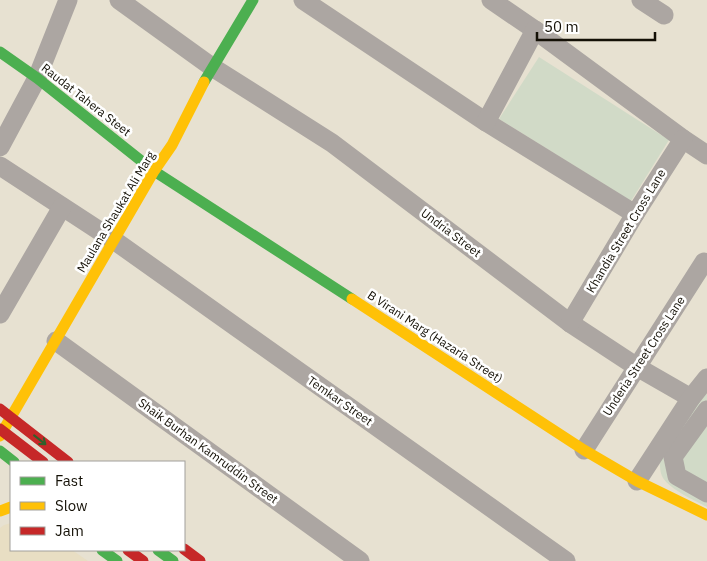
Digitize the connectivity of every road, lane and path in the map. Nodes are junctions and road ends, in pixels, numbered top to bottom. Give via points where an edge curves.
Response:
1 (68, 0) edge
2 (119, 0) edge
3 (254, 0) edge
4 (303, 0) edge
5 (491, 0) edge
6 (641, 0) edge
7 (664, 15) dead end
8 (535, 30) junction
9 (0, 52) edge
10 (212, 67) junction
11 (37, 78) junction
12 (486, 122) junction
13 (683, 139) junction
14 (0, 147) edge
15 (707, 155) edge
16 (0, 166) edge
17 (154, 171) junction
18 (62, 207) junction
19 (635, 214) junction
20 (115, 241) junction
21 (706, 263) edge
22 (0, 314) edge
23 (570, 323) junction
24 (56, 341) junction
25 (637, 367) junction
26 (707, 378) edge
27 (691, 398) junction
28 (0, 409) edge
29 (703, 415) edge
30 (11, 417) junction
31 (0, 429) edge
32 (0, 436) edge
33 (584, 450) junction
34 (0, 451) edge
35 (13, 461) edge
36 (42, 461) edge
37 (67, 461) edge
38 (637, 481) junction
39 (707, 493) edge
40 (707, 515) edge
41 (103, 551) edge
42 (129, 551) edge
43 (159, 551) edge
44 (185, 551) edge
45 (118, 561) edge
46 (144, 561) edge
47 (174, 561) edge
48 (200, 561) edge
49 (360, 561) edge
50 (566, 561) edge

1 - 11 street
2 - 10 street, Undria Street
3 - 10 street, Maulana Shaukat Ali Marg
4 - 12 street
5 - 8 street
6 - 7 street
8 - 12 street
8 - 13 street
9 - 11 street, Raudat Tahera Steet
10 - 17 street, Maulana Shaukat Ali Marg via 172,145
10 - 23 street, Undria Street via 332,142
11 - 14 street
11 - 17 street, Raudat Tahera Steet
12 - 19 street
13 - 15 street
13 - 19 street, Khandia Street Cross Lane
16 - 18 street, Temkar Street
17 - 20 street, Maulana Shaukat Ali Marg
17 - 33 street, B Virani Marg (Hazaria Street)
18 - 20 street, Temkar Street
18 - 22 street
19 - 23 street, Khandia Street Cross Lane
20 - 24 street, Maulana Shaukat Ali Marg
20 - 50 street, Temkar Street
21 - 25 street, Underia Street Cross Lane
23 - 25 street, Undria Street
24 - 30 street, Maulana Shaukat Ali Marg
24 - 49 street, Shaik Burhan Kamruddin Street
25 - 27 street, Undria Street
25 - 33 street, Underia Street Cross Lane
26 - 27 street
27 - 38 street
28 - 30 street
29 - 39 street via 673,457 677,476
30 - 32 street, Maulana Shaukat Ali Marg
30 -> 37 street
31 - 36 street, bridge
33 - 38 street, B Virani Marg (Hazaria Street)
34 - 35 street
38 - 40 street, B Virani Marg (Hazaria Street)
41 - 45 street
42 - 46 street
43 - 47 street
44 - 48 street

